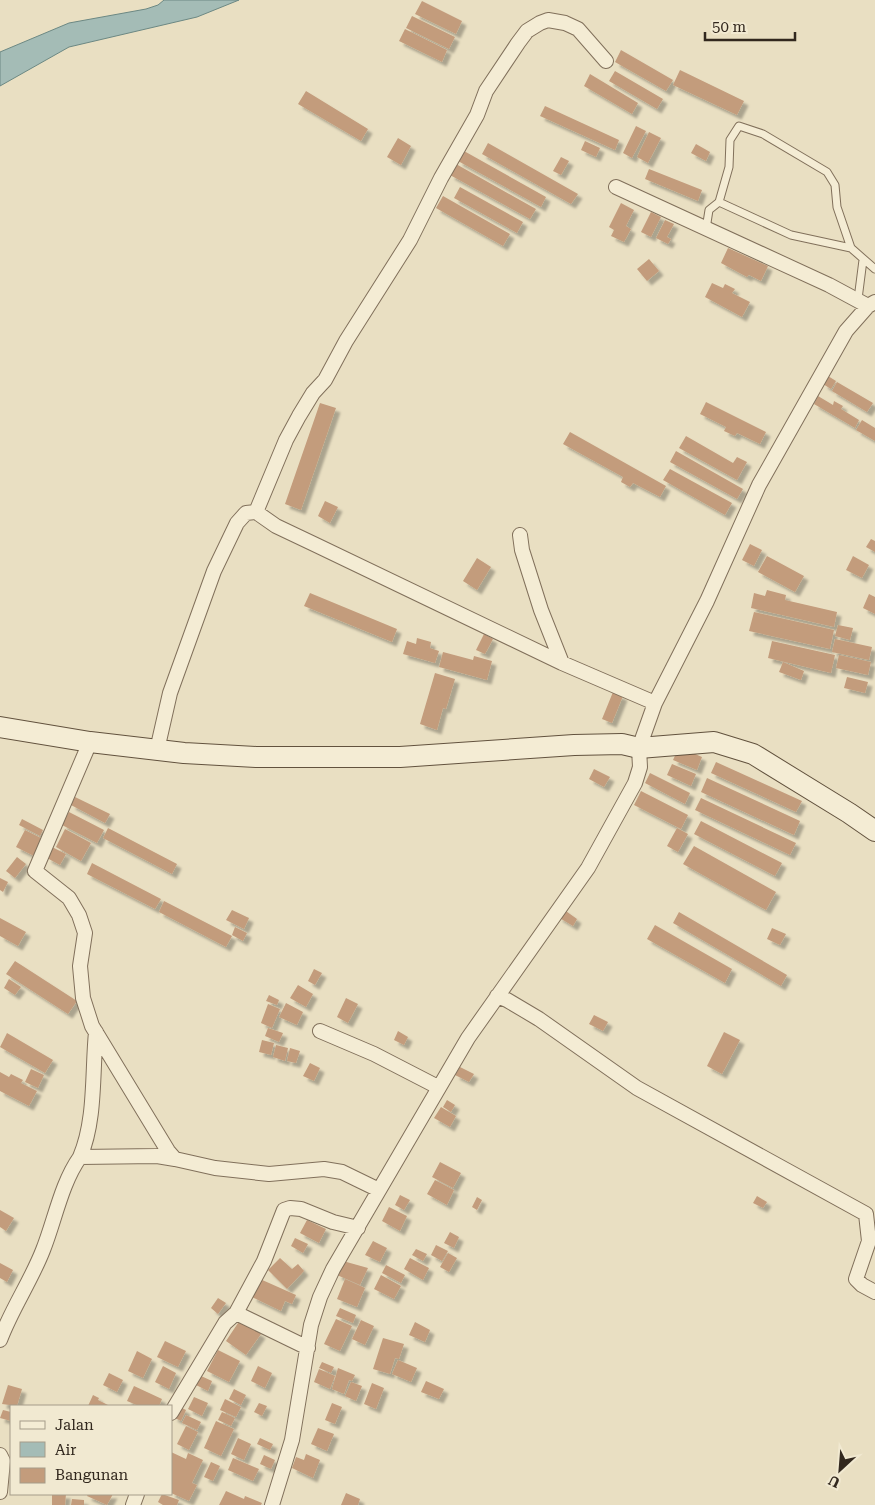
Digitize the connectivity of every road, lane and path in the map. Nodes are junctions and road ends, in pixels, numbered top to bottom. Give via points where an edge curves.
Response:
1 (606, 61) dead end
2 (616, 188) dead end
3 (718, 202) junction
4 (706, 230) junction
5 (851, 248) junction
6 (863, 260) junction
7 (875, 269) edge
8 (867, 302) edge
9 (256, 512) junction
10 (520, 534) dead end
11 (562, 663) junction
12 (655, 703) junction
13 (0, 727) edge
14 (90, 742) junction
15 (639, 748) junction
16 (157, 750) junction
17 (875, 831) edge
18 (496, 996) junction
19 (96, 1032) junction
20 (320, 1032) dead end
21 (438, 1087) junction
22 (80, 1157) junction
23 (175, 1159) junction
24 (379, 1190) junction
25 (358, 1228) junction
26 (875, 1292) edge
27 (236, 1313) junction
28 (0, 1340) edge
29 (308, 1348) junction
30 (172, 1411) edge
31 (0, 1455) edge
32 (0, 1492) edge
33 (272, 1505) edge

1 - 9 street via 578,29 565,23 548,20 527,31 486,91 477,115 410,240 325,380 299,416
2 - 4 street
3 - 4 lane via 709,210
3 - 5 lane via 791,235
3 - 5 lane via 729,167 729,145 733,133 739,126 763,134 827,172 835,185 837,207
4 - 8 street
5 - 6 lane
6 - 7 lane
6 - 8 lane
8 - 12 street via 828,359 759,485 677,664
9 - 11 street via 276,526
9 - 16 street via 246,513 237,523 214,571 170,693
10 - 11 street via 541,610
11 - 12 street
12 - 15 street
13 - 14 street
14 - 16 street
14 - 19 street via 35,871 69,898 79,915 85,933 80,966 83,998
15 - 16 street via 622,744 574,745 345,758 256,757
15 - 17 street via 689,742 731,746 753,754
15 - 18 street via 640,767 635,783 588,868
18 - 21 street
18 - 26 street via 540,1019 637,1088 866,1214 869,1241 856,1279
19 - 22 street via 90,1123
19 - 23 street
20 - 21 street via 374,1054
21 - 24 street
22 - 23 street via 157,1156
22 - 28 street via 68,1180 43,1251
23 - 24 street via 215,1168 269,1174 324,1169 342,1172
24 - 25 street
25 - 27 street via 301,1209 286,1208 264,1261
25 - 29 street via 320,1297
27 - 29 street
27 - 30 street via 225,1323
29 - 33 street via 292,1440
31 - 32 street via 3,1461

